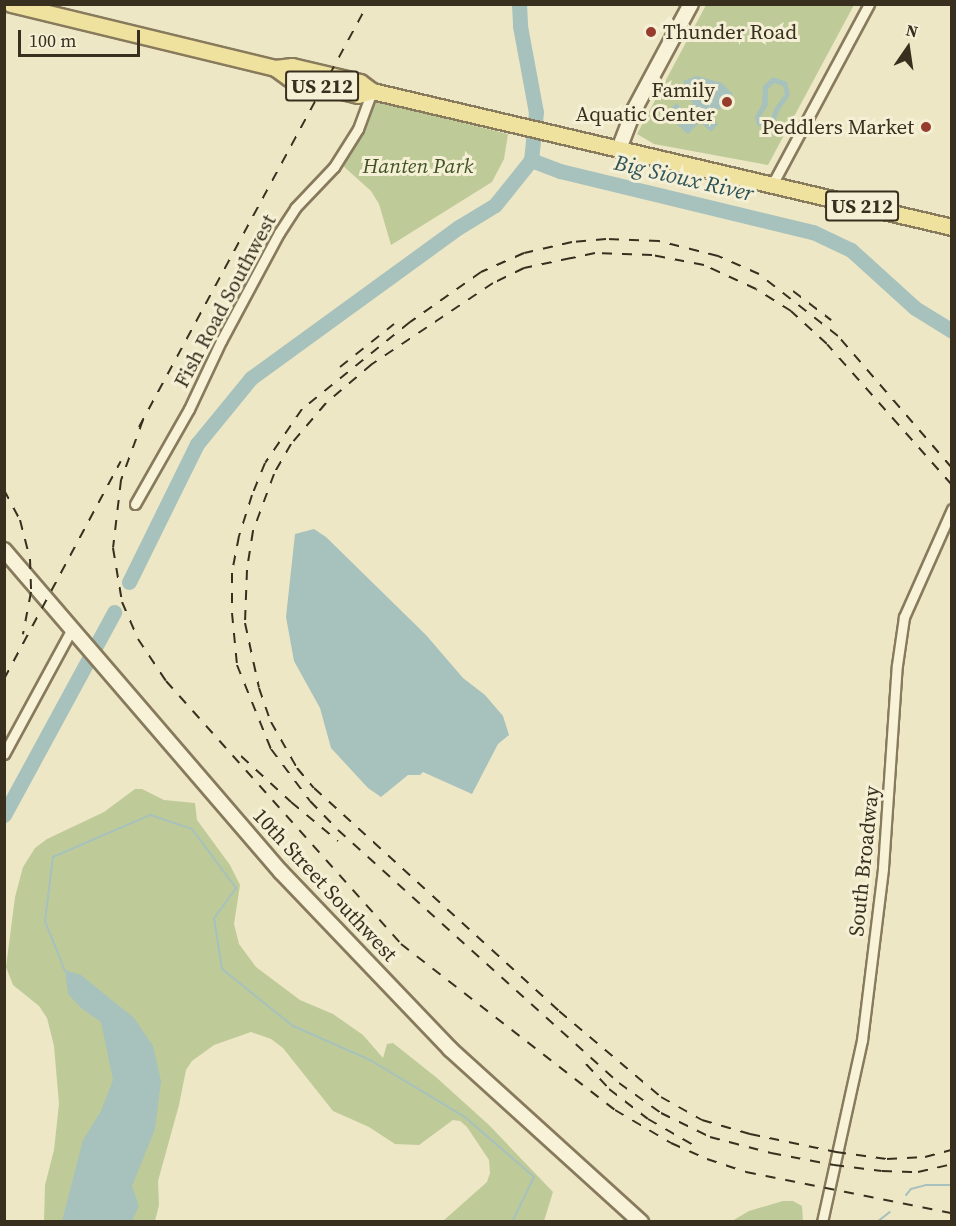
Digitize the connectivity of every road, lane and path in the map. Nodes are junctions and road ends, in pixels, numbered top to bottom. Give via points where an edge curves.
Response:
1 (691, 4) edge
2 (869, 4) edge
3 (13, 5) edge
4 (372, 91) junction
5 (619, 149) junction
6 (772, 185) junction
7 (951, 227) edge
8 (135, 504) dead end
9 (951, 509) edge
10 (4, 550) edge
11 (72, 629) junction
12 (4, 754) edge
13 (641, 1221) edge
14 (822, 1221) edge

1 - 5 main road via 633,112
2 - 6 street
3 - 4 main road, US 212 via 275,68 289,78 358,94
4 - 5 main road, US 212
4 - 8 street, Fish Road Southwest via 358,129 334,167 295,208 279,233 189,409
5 - 6 main road, US 212
6 - 7 main road, US 212
9 - 14 street, South Broadway via 904,616 883,868 862,1040
10 - 11 main road, 10th Street Southwest
11 - 12 street
11 - 13 main road, 10th Street Southwest via 281,872 450,1049

